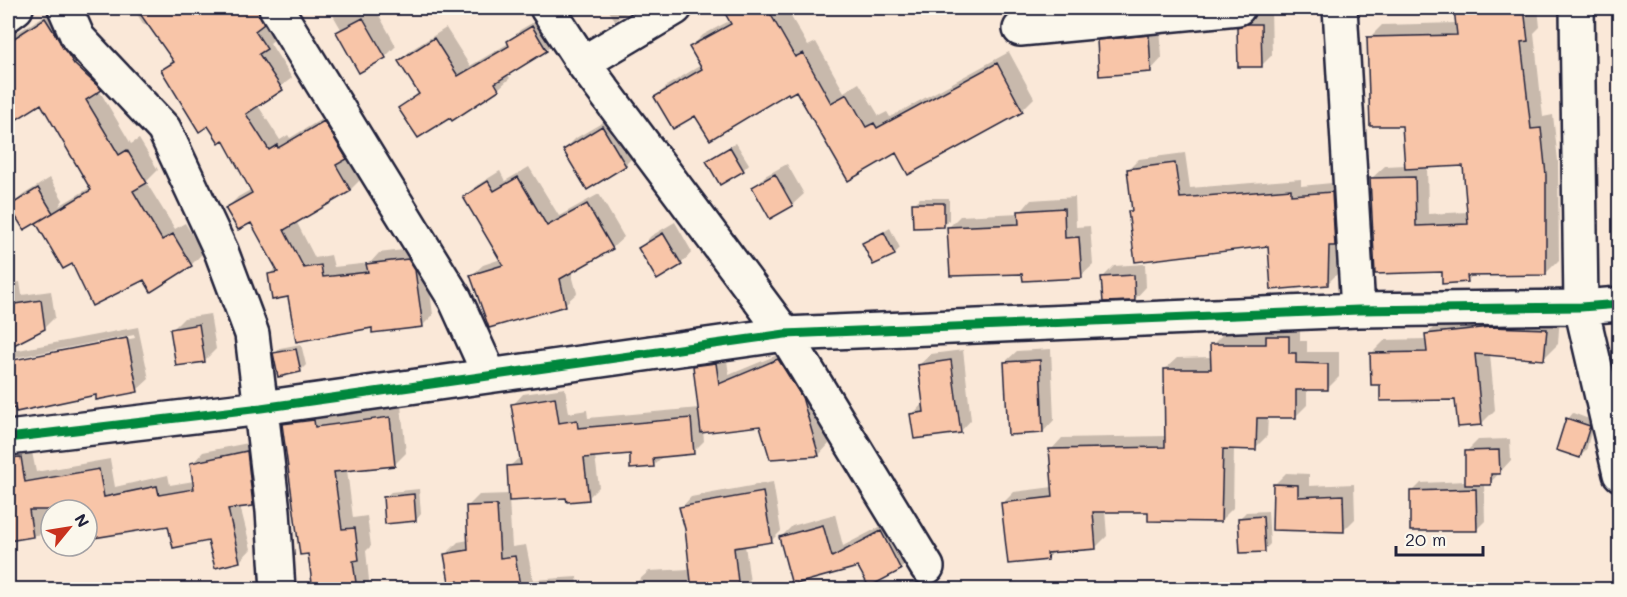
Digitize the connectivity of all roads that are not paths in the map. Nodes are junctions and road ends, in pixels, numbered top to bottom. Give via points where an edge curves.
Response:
1 (16, 8) edge
2 (65, 8) edge
3 (276, 8) edge
4 (547, 8) edge
5 (675, 8) edge
6 (1238, 8) edge
7 (1340, 8) edge
8 (1576, 8) edge
9 (8, 14) edge
10 (1020, 29) dead end
11 (583, 63) junction
12 (1620, 304) edge
13 (1581, 307) junction
14 (1358, 310) junction
15 (785, 334) junction
16 (489, 374) junction
17 (261, 408) junction
18 (8, 438) edge
19 (1620, 474) edge
20 (927, 567) dead end
21 (278, 590) edge

1 - 9 street
2 - 17 street via 78,38 164,129 221,251 252,334
3 - 16 street via 455,298
4 - 11 street
5 - 11 street
6 - 10 street
7 - 14 street
8 - 13 street
11 - 15 street
12 - 13 street
13 - 14 street
13 - 19 street
14 - 15 street
15 - 16 street
15 - 20 street
16 - 17 street
17 - 18 street
17 - 21 street

